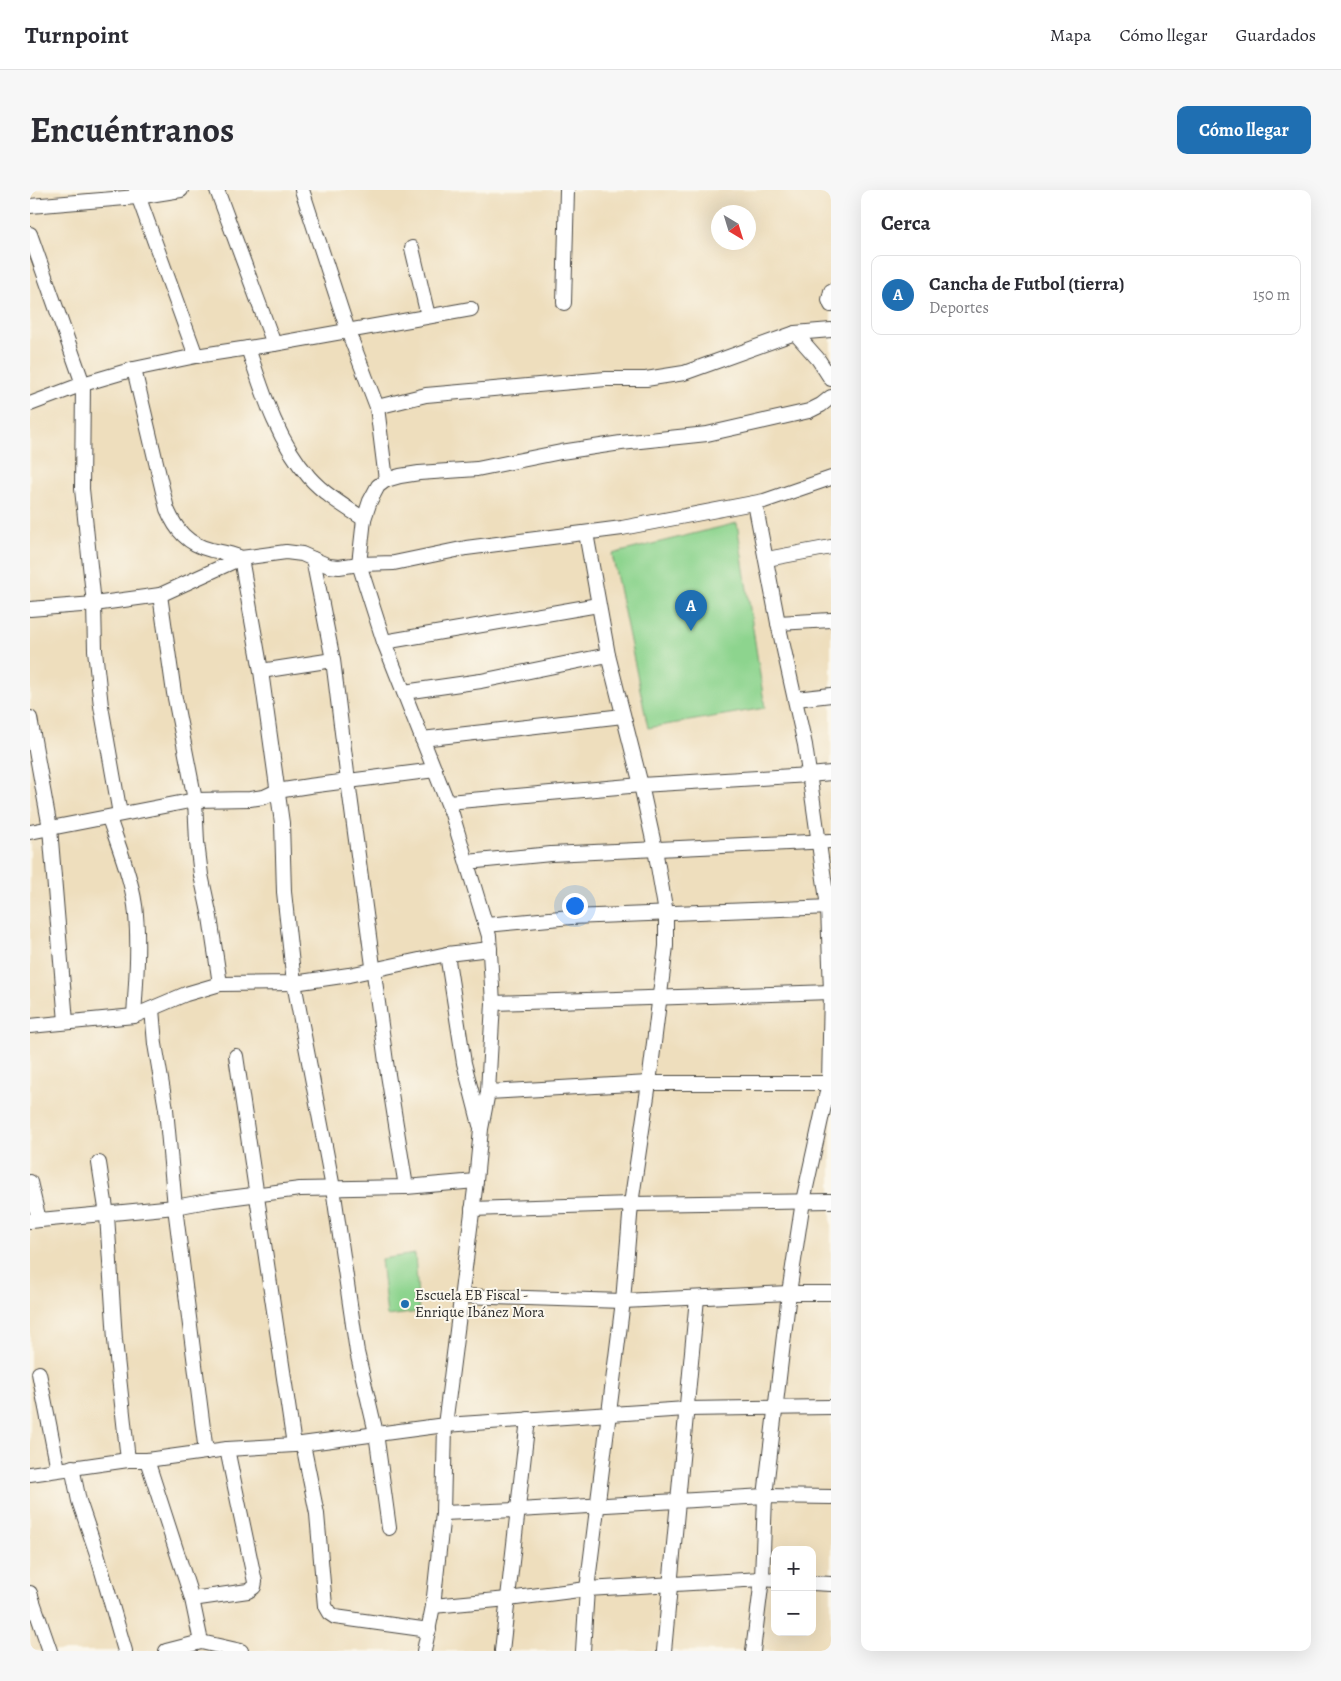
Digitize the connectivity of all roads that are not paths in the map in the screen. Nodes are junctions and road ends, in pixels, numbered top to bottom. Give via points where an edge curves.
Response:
1 (181, 190) edge
2 (217, 190) edge
3 (302, 190) edge
4 (567, 190) edge
5 (137, 194) edge
6 (66, 197) edge
7 (30, 206) edge
8 (30, 234) edge
9 (412, 248) dead end
10 (831, 291) edge
11 (564, 303) dead end
12 (831, 305) edge
13 (471, 309) dead end
14 (428, 316) junction
15 (831, 330) edge
16 (348, 331) junction
17 (795, 333) junction
18 (274, 344) junction
19 (248, 348) junction
20 (196, 356) junction
21 (134, 369) junction
22 (831, 379) edge
23 (83, 384) junction
24 (831, 396) edge
25 (30, 404) edge
26 (377, 407) junction
27 (831, 478) edge
28 (386, 480) junction
29 (755, 503) junction
30 (364, 519) junction
31 (586, 533) junction
32 (831, 547) edge
33 (241, 558) junction
34 (313, 559) junction
35 (767, 559) junction
36 (359, 564) junction
37 (160, 595) junction
38 (94, 604) junction
39 (598, 605) junction
40 (30, 609) edge
41 (831, 620) edge
42 (778, 623) junction
43 (384, 642) junction
44 (608, 655) junction
45 (333, 660) junction
46 (261, 671) junction
47 (404, 692) junction
48 (831, 695) edge
49 (796, 699) junction
50 (623, 716) junction
51 (30, 718) edge
52 (422, 739) junction
53 (435, 770) junction
54 (831, 773) edge
55 (809, 775) junction
56 (348, 781) junction
57 (641, 785) junction
58 (277, 791) junction
59 (195, 800) junction
60 (448, 802) junction
61 (114, 816) junction
62 (50, 828) junction
63 (30, 832) edge
64 (825, 842) edge
65 (655, 849) junction
66 (467, 862) junction
67 (829, 907) edge
68 (666, 913) junction
69 (486, 925) junction
70 (490, 949) junction
71 (447, 954) junction
72 (374, 970) junction
73 (220, 984) junction
74 (294, 984) junction
75 (831, 992) edge
76 (660, 996) junction
77 (493, 1003) junction
78 (152, 1009) junction
79 (134, 1016) junction
80 (66, 1022) junction
81 (30, 1026) edge
82 (236, 1056) dead end
83 (649, 1083) junction
84 (830, 1083) edge
85 (488, 1092) junction
86 (481, 1129) junction
87 (99, 1163) dead end
88 (476, 1181) junction
89 (30, 1182) edge
90 (406, 1186) junction
91 (333, 1188) junction
92 (256, 1194) junction
93 (803, 1201) junction
94 (831, 1201) edge
95 (631, 1204) junction
96 (175, 1207) junction
97 (472, 1209) junction
98 (107, 1215) junction
99 (34, 1221) edge
100 (831, 1293) edge
101 (789, 1294) junction
102 (462, 1296) junction
103 (697, 1298) junction
104 (623, 1301) junction
105 (39, 1373) dead end
106 (831, 1407) edge
107 (777, 1408) junction
108 (686, 1409) junction
109 (608, 1415) junction
110 (528, 1419) junction
111 (445, 1425) junction
112 (376, 1433) junction
113 (298, 1444) junction
114 (227, 1449) junction
115 (206, 1452) junction
116 (128, 1460) junction
117 (147, 1460) junction
118 (65, 1468) junction
119 (30, 1474) edge
120 (765, 1496) junction
121 (831, 1497) edge
122 (678, 1500) junction
123 (598, 1505) junction
124 (518, 1510) junction
125 (443, 1513) junction
126 (389, 1528) dead end
127 (768, 1579) edge
128 (816, 1583) edge
129 (831, 1584) edge
130 (670, 1585) junction
131 (587, 1589) junction
132 (30, 1593) edge
133 (192, 1599) junction
134 (508, 1599) junction
135 (433, 1606) junction
136 (429, 1630) junction
137 (200, 1642) junction
138 (50, 1651) edge
139 (125, 1651) edge
140 (166, 1651) edge
141 (241, 1651) edge
142 (424, 1651) edge
143 (502, 1651) edge
144 (583, 1651) edge
145 (664, 1651) edge
146 (753, 1651) edge

1 - 5 street
2 - 18 street
3 - 16 street
4 - 11 street
5 - 6 street
5 - 20 street
6 - 7 street
8 - 23 street
9 - 14 street
10 - 12 street
13 - 14 street
14 - 16 street
15 - 17 street
16 - 18 street
16 - 26 street
17 - 22 street
17 - 26 street via 684,374 426,395
18 - 19 street
19 - 20 street
19 - 30 street via 268,409 286,444 309,477 334,500
20 - 21 street
21 - 23 street
21 - 33 street via 166,509 174,525 194,544
23 - 25 street
23 - 38 street via 82,489
24 - 28 street via 809,411 707,434 578,449 477,468 419,473
26 - 28 street
27 - 29 street
28 - 30 street via 378,486
29 - 31 street
29 - 35 street
30 - 36 street
31 - 36 street via 466,548 394,563
31 - 39 street
32 - 35 street
33 - 34 street via 286,552
33 - 37 street
33 - 46 street
34 - 36 street via 329,566
34 - 45 street
35 - 42 street
36 - 43 street
37 - 38 street
37 - 59 street via 174,693
38 - 40 street
38 - 61 street via 101,706
39 - 43 street
39 - 44 street
41 - 42 street
42 - 49 street
43 - 47 street
44 - 47 street via 481,682
44 - 50 street
45 - 46 street
45 - 56 street
46 - 58 street
47 - 52 street
48 - 49 street
49 - 55 street
50 - 52 street
50 - 57 street
51 - 62 street
52 - 53 street
53 - 56 street
53 - 60 street
54 - 55 street
55 - 57 street
55 - 64 street
56 - 58 street
56 - 72 street
57 - 60 street
57 - 65 street
58 - 59 street via 250,799
58 - 74 street
59 - 61 street
59 - 73 street via 199,858
60 - 66 street
61 - 62 street
61 - 79 street via 136,913
62 - 63 street
62 - 80 street
64 - 65 street
64 - 67 street
65 - 66 street
65 - 68 street
66 - 69 street
67 - 68 street
67 - 75 street
68 - 69 street
68 - 76 street
69 - 70 street
70 - 71 street
70 - 77 street
71 - 72 street
71 - 86 street via 464,1063
72 - 74 street
72 - 90 street
73 - 74 street
73 - 78 street
74 - 91 street
75 - 76 street
75 - 84 street
76 - 77 street
76 - 83 street
77 - 85 street
78 - 79 street
78 - 96 street
79 - 80 street
80 - 81 street
82 - 92 street
83 - 84 street
83 - 85 street
83 - 95 street
84 - 93 street
85 - 86 street
86 - 88 street
87 - 98 street
88 - 90 street
88 - 97 street
89 - 99 street
90 - 91 street
91 - 92 street
91 - 112 street via 356,1352
92 - 96 street
92 - 113 street
93 - 94 street
93 - 95 street
93 - 101 street
95 - 97 street
95 - 104 street
96 - 98 street
96 - 115 street
97 - 102 street
98 - 99 street
98 - 116 street via 115,1340
100 - 101 street
101 - 103 street
101 - 107 street
102 - 104 street
102 - 111 street
103 - 104 street
103 - 108 street
104 - 109 street
105 - 118 street
106 - 107 street
107 - 108 street
107 - 120 street
108 - 109 street
108 - 122 street
109 - 110 street
109 - 123 street
110 - 111 street
110 - 124 street
111 - 112 street
111 - 125 street
112 - 113 street
112 - 126 street
113 - 114 street
113 - 136 street via 317,1514 324,1606 328,1613 348,1620
114 - 115 street
114 - 133 street via 254,1587 248,1591
115 - 117 street
116 - 117 street
116 - 118 street
117 - 133 street
118 - 119 street
118 - 139 street via 97,1554
120 - 121 street
120 - 122 street
120 - 127 street
122 - 123 street
122 - 130 street
123 - 124 street
123 - 131 street
124 - 125 street
124 - 134 street
125 - 135 street
127 - 130 street
127 - 146 street
128 - 129 street
130 - 131 street
130 - 145 street
131 - 134 street
131 - 144 street
132 - 138 street
133 - 137 street
134 - 135 street
134 - 143 street
135 - 136 street
136 - 142 street
137 - 140 street
137 - 141 street

